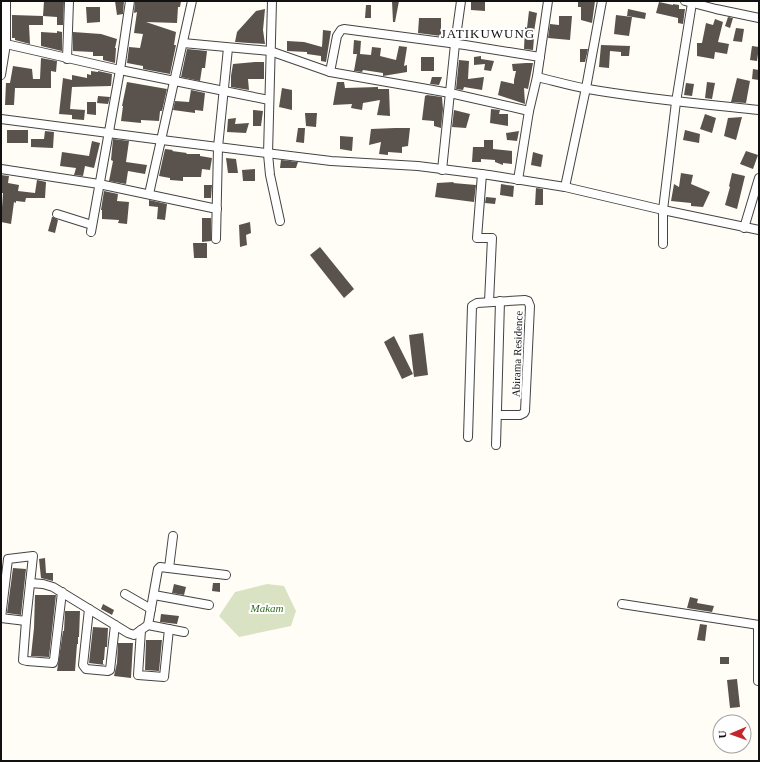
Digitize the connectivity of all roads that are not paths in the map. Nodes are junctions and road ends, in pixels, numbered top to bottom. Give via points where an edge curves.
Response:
1 (6, 1) edge
2 (69, 1) edge
3 (130, 1) edge
4 (192, 1) edge
5 (272, 1) edge
6 (461, 1) edge
7 (548, 1) edge
8 (602, 1) edge
9 (689, 2) edge
10 (759, 18) edge
11 (6, 44) junction
12 (183, 44) junction
13 (455, 44) junction
14 (228, 48) junction
15 (270, 51) junction
16 (540, 57) junction
17 (68, 58) junction
18 (120, 70) junction
19 (330, 72) junction
20 (1, 76) edge
21 (537, 77) junction
22 (174, 81) junction
23 (586, 88) junction
24 (223, 91) junction
25 (450, 93) junction
26 (269, 100) junction
27 (676, 102) junction
28 (759, 110) edge
29 (529, 111) junction
30 (1, 119) edge
31 (108, 133) junction
32 (162, 140) junction
33 (218, 147) junction
34 (268, 154) junction
35 (1, 169) edge
36 (442, 170) junction
37 (482, 174) junction
38 (759, 178) edge
39 (518, 180) junction
40 (99, 184) junction
41 (565, 187) junction
42 (149, 194) junction
43 (217, 209) junction
44 (663, 210) junction
45 (57, 214) dead end
46 (280, 221) dead end
47 (744, 228) junction
48 (759, 230) edge
49 (216, 239) dead end
50 (663, 244) dead end
51 (500, 301) junction
52 (489, 302) junction
53 (502, 415) dead end
54 (468, 437) dead end
55 (496, 444) dead end
56 (172, 536) dead end
57 (169, 568) junction
58 (226, 575) dead end
59 (30, 583) junction
60 (62, 592) junction
61 (125, 594) dead end
62 (154, 595) junction
63 (622, 604) dead end
64 (209, 605) dead end
65 (89, 609) junction
66 (151, 609) junction
67 (1, 618) edge
68 (26, 621) junction
69 (116, 625) junction
70 (148, 625) junction
71 (759, 625) edge
72 (169, 629) junction
73 (141, 630) junction
74 (184, 632) dead end
75 (758, 681) dead end

1 - 11 street
2 - 17 street
3 - 18 street
4 - 12 street
5 - 15 street
6 - 13 street
7 - 16 street
8 - 23 street
9 - 10 street
9 - 27 street
11 - 17 street
11 - 20 street
12 - 14 street
12 - 22 street
13 - 16 street
13 - 19 street via 344,29 336,36
13 - 25 street
14 - 15 street
14 - 24 street
15 - 19 street
15 - 26 street
16 - 21 street
17 - 18 street
18 - 22 street
18 - 31 street
19 - 25 street
21 - 23 street
21 - 29 street
22 - 24 street
22 - 32 street
23 - 27 street
23 - 41 street
24 - 26 street
24 - 33 street
25 - 29 street
25 - 36 street
26 - 34 street
27 - 28 street
27 - 44 street
29 - 39 street
30 - 31 street
31 - 32 street
31 - 40 street
32 - 33 street
32 - 42 street
33 - 34 street
33 - 43 street
34 - 36 street
34 - 46 street
35 - 40 street
36 - 37 street
37 - 39 street
37 - 52 street via 477,238 492,238
38 - 47 street
39 - 41 street
40 - 42 street
40 - 45 street via 91,229
41 - 44 street
42 - 43 street
43 - 49 street
44 - 47 street
44 - 50 street
47 - 48 street
51 - 52 street, Abirama Residence
51 - 53 street, Abirama Residence via 528,300 530,306 525,411 520,415
51 - 55 street, Abirama Residence
52 - 54 street, Abirama Residence via 472,306
56 - 57 street
57 - 58 street
57 - 62 street via 163,567 158,570
59 - 60 street
59 - 67 street via 33,556 8,559
59 - 68 street
60 - 65 street
60 - 68 street via 53,663 23,660
61 - 66 street
62 - 64 street
62 - 66 street
63 - 71 street
65 - 69 street
65 - 69 street via 83,665 86,669 110,670
66 - 70 street
67 - 68 street
69 - 73 street via 131,634 137,634
70 - 72 street
70 - 73 street
71 - 75 street
72 - 73 street via 164,677 138,676
72 - 74 street

